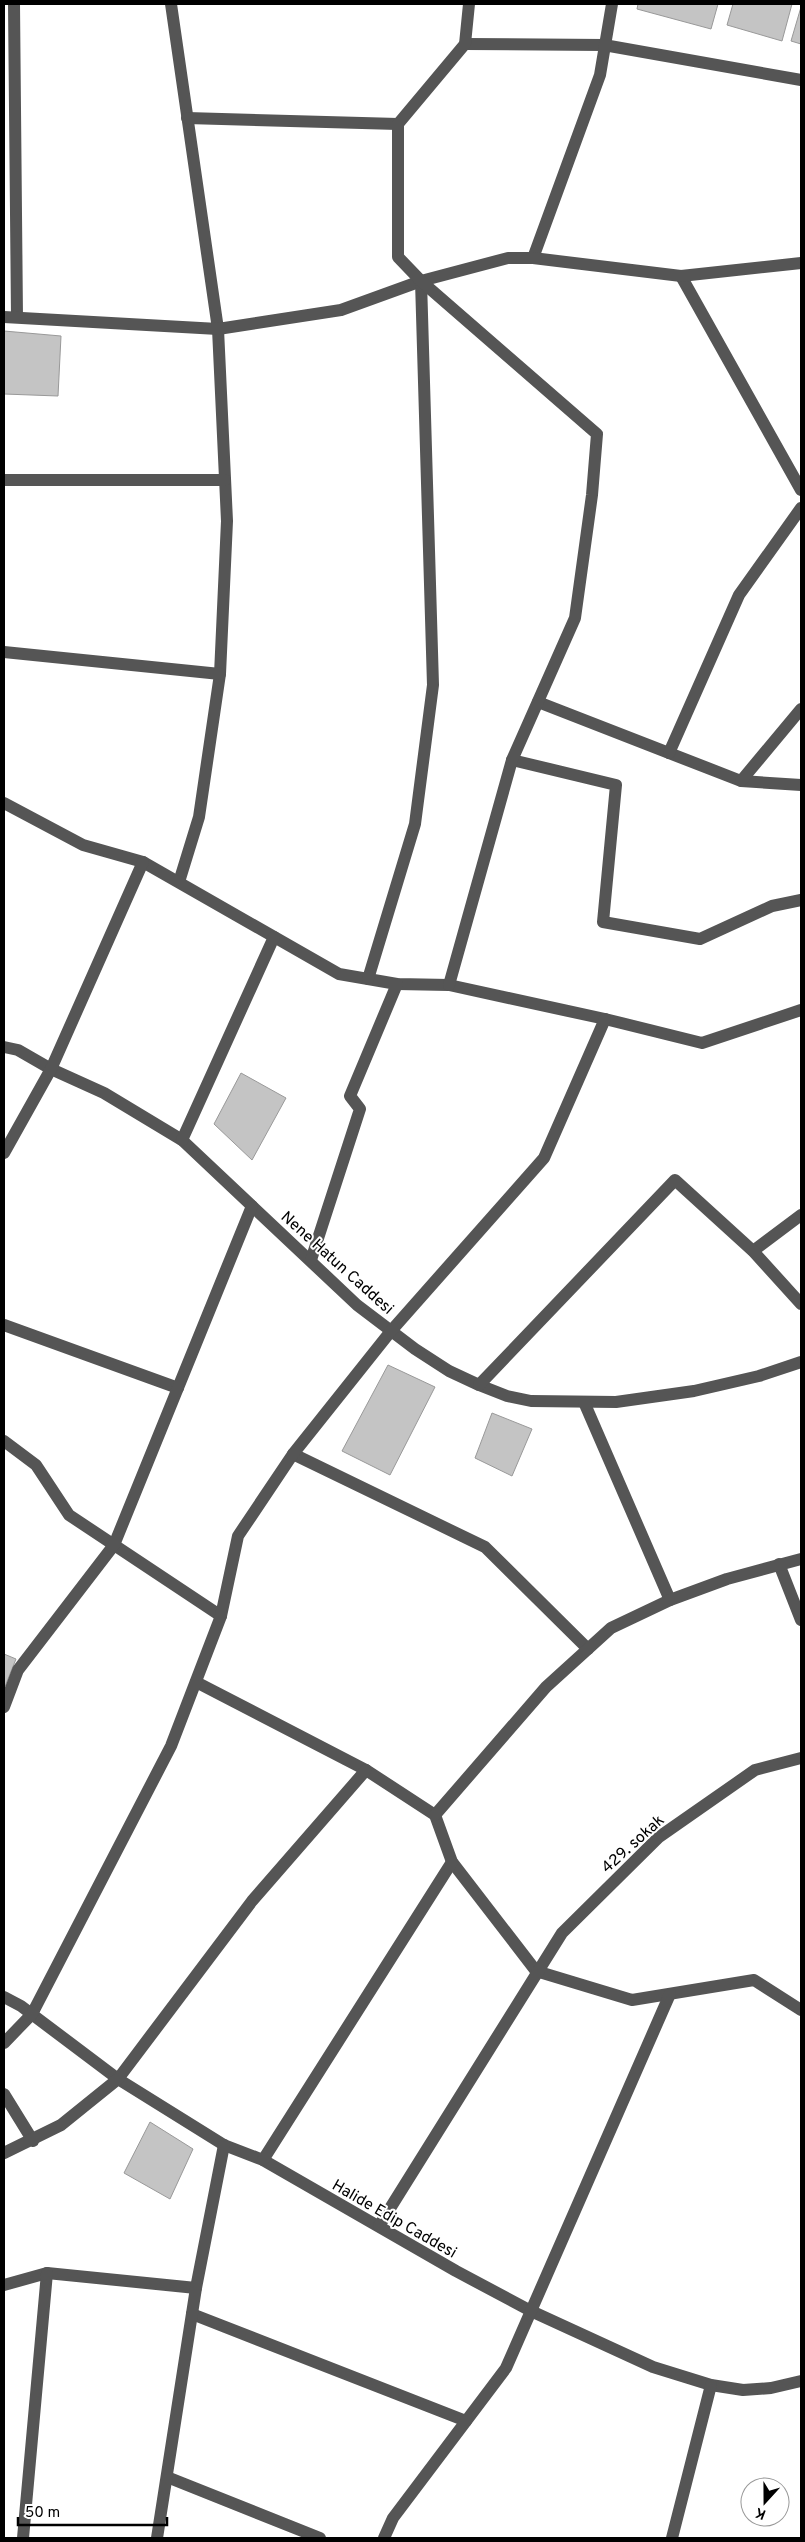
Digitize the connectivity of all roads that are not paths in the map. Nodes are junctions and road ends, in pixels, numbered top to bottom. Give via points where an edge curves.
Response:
1 (14, 4) edge
2 (170, 4) edge
3 (469, 4) edge
4 (612, 4) edge
5 (465, 44) junction
6 (604, 45) junction
7 (801, 80) edge
8 (187, 118) junction
9 (398, 124) junction
10 (534, 258) junction
11 (801, 263) edge
12 (681, 276) junction
13 (421, 281) junction
14 (4, 317) edge
15 (17, 317) junction
16 (218, 329) junction
17 (4, 480) edge
18 (225, 480) junction
19 (801, 490) edge
20 (801, 508) edge
21 (4, 652) edge
22 (220, 674) junction
23 (538, 702) junction
24 (801, 709) edge
25 (669, 753) junction
26 (512, 760) junction
27 (742, 781) junction
28 (801, 785) edge
29 (4, 803) edge
30 (143, 862) junction
31 (179, 882) junction
32 (801, 900) edge
33 (274, 937) junction
34 (368, 979) junction
35 (397, 984) junction
36 (449, 985) junction
37 (801, 1010) edge
38 (605, 1019) junction
39 (4, 1047) edge
40 (51, 1069) junction
41 (182, 1140) junction
42 (4, 1153) edge
43 (252, 1206) junction
44 (801, 1214) edge
45 (752, 1252) junction
46 (311, 1260) junction
47 (801, 1304) edge
48 (4, 1325) edge
49 (391, 1331) junction
50 (801, 1362) edge
51 (479, 1385) junction
52 (178, 1388) junction
53 (584, 1402) junction
54 (4, 1441) edge
55 (293, 1454) junction
56 (114, 1545) junction
57 (801, 1559) edge
58 (779, 1564) junction
59 (670, 1600) junction
60 (221, 1616) junction
61 (801, 1620) edge
62 (588, 1649) junction
63 (196, 1682) junction
64 (4, 1707) edge
65 (801, 1758) edge
66 (366, 1770) junction
67 (434, 1815) junction
68 (452, 1862) junction
69 (536, 1971) junction
70 (670, 1994) junction
71 (4, 1997) edge
72 (801, 2010) edge
73 (32, 2014) junction
74 (4, 2043) edge
75 (118, 2079) junction
76 (4, 2094) edge
77 (33, 2141) junction
78 (224, 2145) junction
79 (4, 2153) edge
80 (263, 2160) junction
81 (378, 2226) junction
82 (47, 2272) junction
83 (4, 2285) edge
84 (196, 2288) junction
85 (531, 2311) junction
86 (192, 2314) junction
87 (801, 2381) edge
88 (711, 2385) junction
89 (466, 2421) junction
90 (167, 2477) junction
91 (24, 2538) edge
92 (157, 2538) edge
93 (320, 2538) edge
94 (384, 2538) edge
95 (672, 2538) edge

1 - 15 street
2 - 8 street
3 - 5 street
4 - 6 street
5 - 6 street
5 - 9 street
6 - 7 street
6 - 10 street via 600,76
8 - 9 street
8 - 16 street
9 - 13 street via 398,257
10 - 12 street
10 - 13 street via 508,258
11 - 12 street
12 - 19 street
13 - 16 street via 341,310
13 - 23 street via 597,434 575,618
13 - 34 street via 434,685 415,824
14 - 15 street
15 - 16 street
16 - 18 street
17 - 18 street
18 - 22 street via 227,521
20 - 25 street via 739,595
21 - 22 street
22 - 31 street via 199,817
23 - 25 street
23 - 26 street
24 - 27 street
25 - 27 street
26 - 32 street via 616,785 603,922 700,939 772,906
26 - 36 street
27 - 28 street
29 - 30 street via 83,844
30 - 31 street
30 - 40 street
31 - 33 street
33 - 34 street via 339,974
33 - 41 street
34 - 35 street
35 - 36 street
35 - 46 street via 350,1096 360,1110
36 - 38 street
37 - 38 street via 702,1043
38 - 49 street via 544,1158
39 - 40 street, Nene Hatun Caddesi via 18,1050
40 - 41 street, Nene Hatun Caddesi via 104,1093
40 - 42 street
41 - 43 street, Nene Hatun Caddesi
43 - 46 street, Nene Hatun Caddesi
43 - 52 street
44 - 45 street
45 - 47 street
45 - 51 street via 675,1180
46 - 49 street, Nene Hatun Caddesi via 335,1286
48 - 52 street
49 - 51 street, Nene Hatun Caddesi via 449,1371
49 - 55 street
50 - 53 street, Nene Hatun Caddesi via 759,1376 694,1391 616,1402
51 - 53 street, Nene Hatun Caddesi via 506,1396 531,1401
52 - 56 street
53 - 59 street
54 - 56 street via 36,1465 69,1515
55 - 60 street via 238,1536
55 - 62 street via 485,1547
56 - 60 street
56 - 64 street via 18,1670
57 - 58 street
58 - 59 street
58 - 61 street
59 - 62 street via 611,1628
60 - 63 street
62 - 67 street via 546,1686
63 - 66 street
63 - 73 street via 171,1746
65 - 69 street, 429. sokak via 755,1770 659,1838 562,1933
66 - 67 street
66 - 75 street via 252,1901
67 - 68 street
68 - 69 street
68 - 80 street
69 - 70 street via 632,2000
69 - 81 street, 429. sokak
70 - 72 street via 754,1980
70 - 85 street
71 - 73 street, Halide Edip Caddesi
73 - 74 street
73 - 75 street, Halide Edip Caddesi
75 - 77 street via 61,2125
75 - 78 street, Halide Edip Caddesi
76 - 77 street
77 - 79 street
78 - 80 street, Halide Edip Caddesi
78 - 84 street
80 - 81 street, Halide Edip Caddesi
81 - 85 street, Halide Edip Caddesi
82 - 83 street
82 - 84 street
82 - 91 street
84 - 86 street
85 - 88 street, Halide Edip Caddesi via 653,2367
85 - 89 street via 506,2368
86 - 89 street
86 - 90 street
87 - 88 street, Halide Edip Caddesi via 743,2390
88 - 95 street
89 - 94 street via 393,2518
90 - 92 street
90 - 93 street

